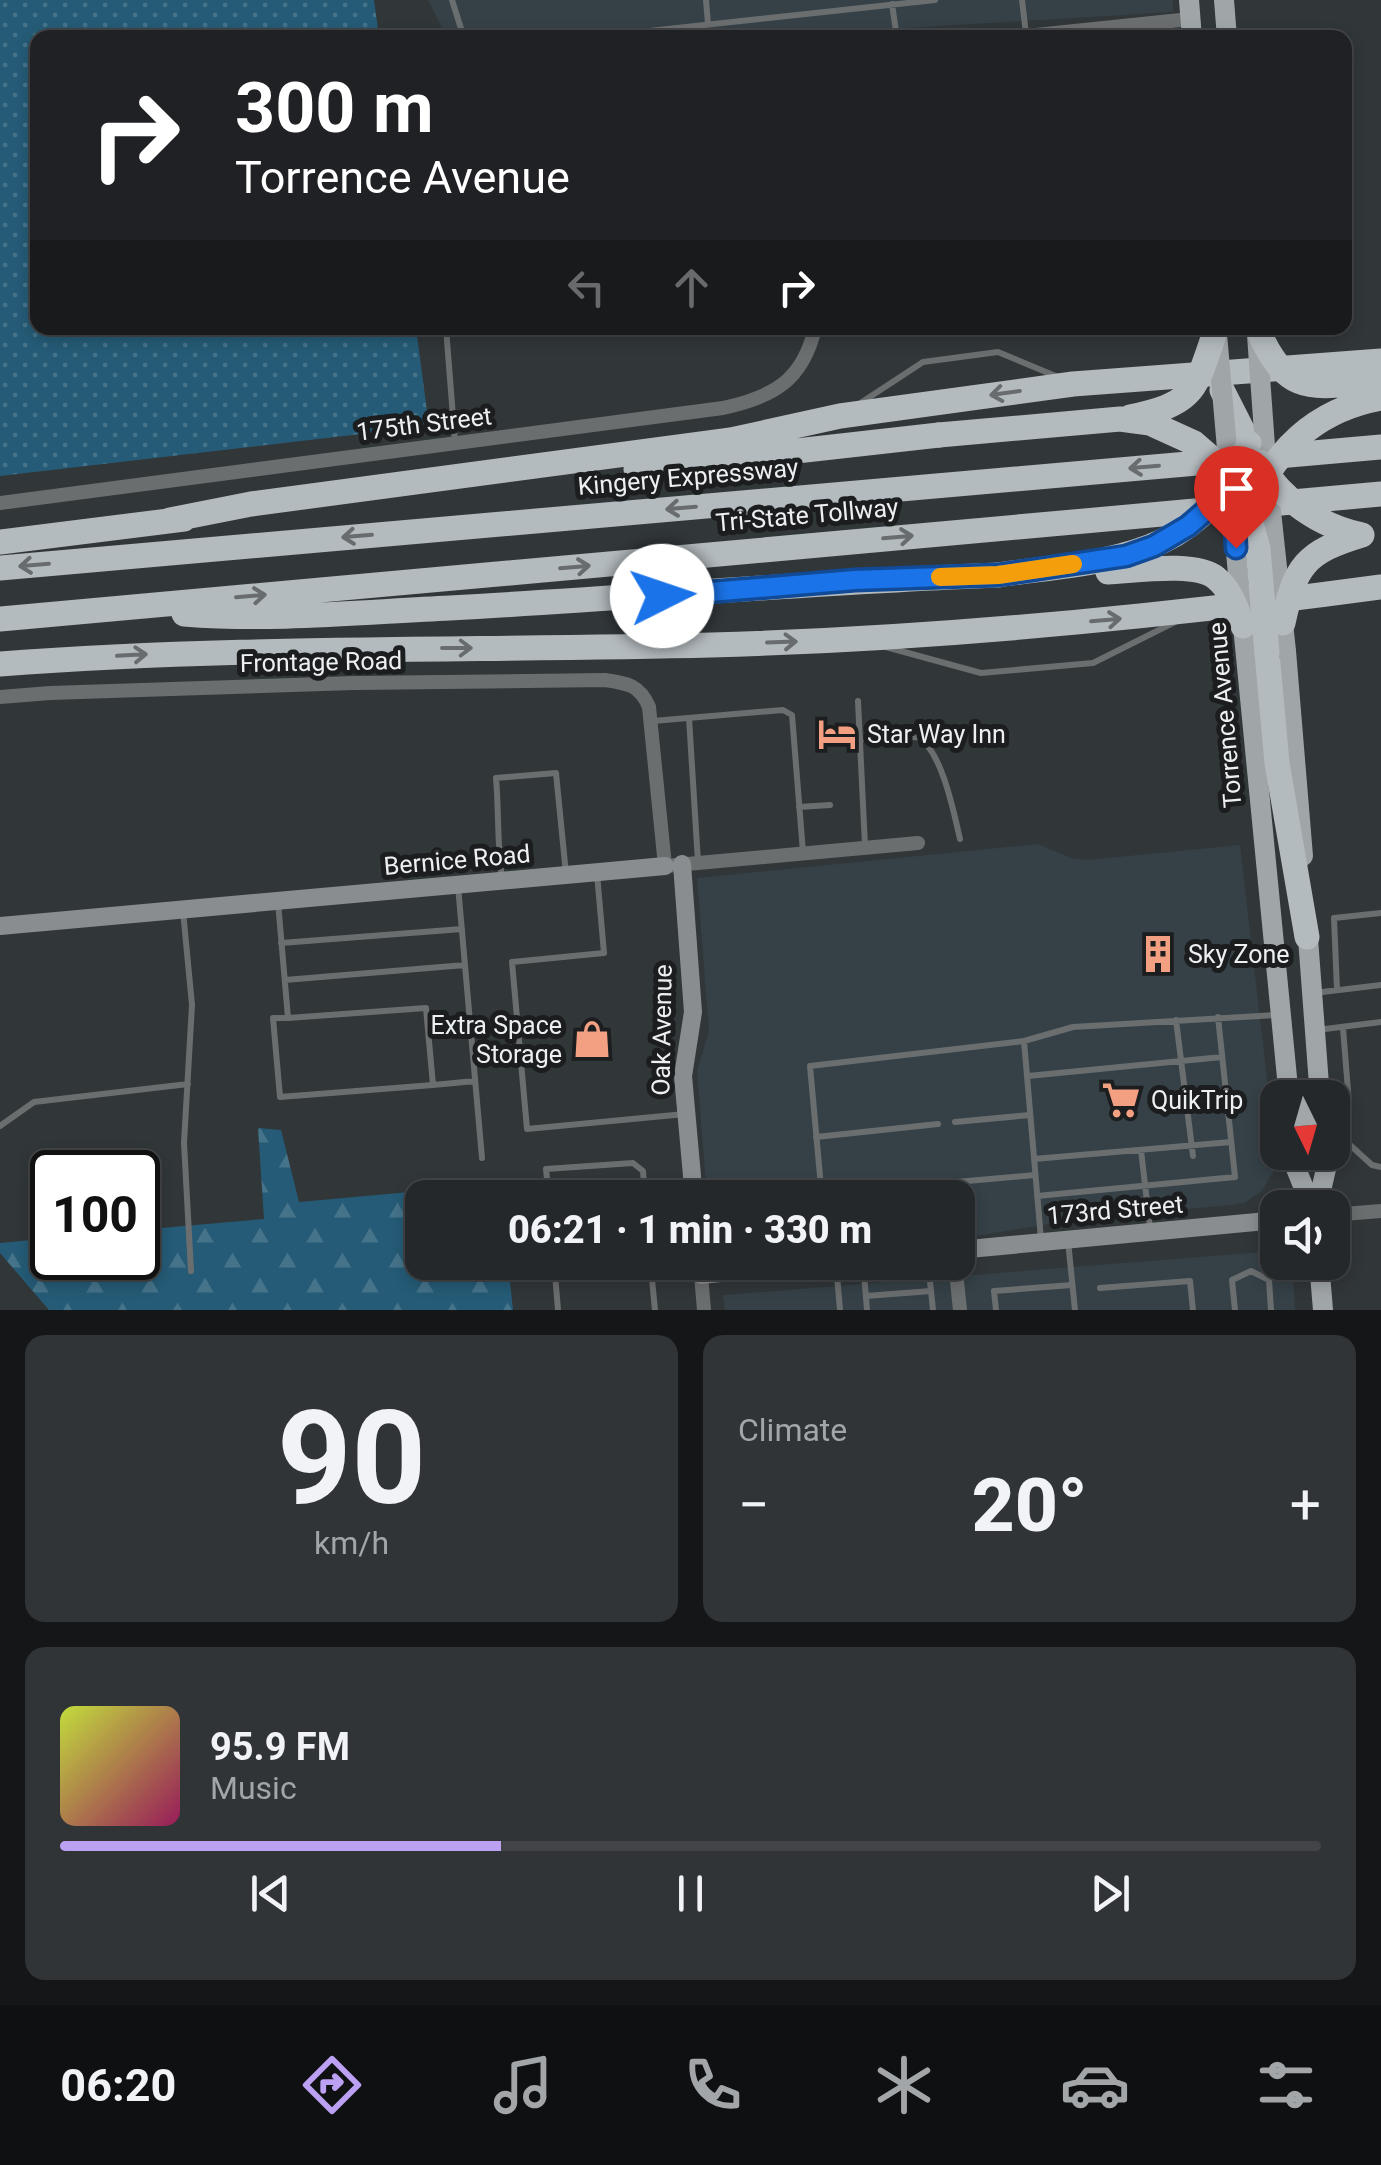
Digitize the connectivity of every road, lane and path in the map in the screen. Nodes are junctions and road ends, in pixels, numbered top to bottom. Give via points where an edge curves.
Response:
1 (452, 0) edge
2 (706, 0) edge
3 (934, 0) edge
4 (1022, 0) edge
5 (1224, 0) edge
6 (892, 4) junction
7 (1190, 19) edge
8 (708, 24) junction
9 (684, 28) joint
10 (461, 30) edge
11 (664, 30) edge
12 (896, 30) edge
13 (1025, 30) edge
14 (1109, 30) edge
15 (1226, 30) edge
16 (447, 335) edge
17 (813, 335) edge
18 (1214, 335) edge
19 (1217, 335) edge
20 (1257, 335) edge
21 (1260, 335) edge
22 (1381, 361) edge
23 (1381, 381) edge
24 (1073, 384) junction
25 (1261, 387) junction
26 (1222, 390) junction
27 (1381, 398) edge
28 (840, 416) junction
29 (1120, 419) junction
30 (455, 443) junction
31 (1249, 443) junction
32 (1381, 447) edge
33 (1267, 474) junction
34 (1232, 479) junction
35 (1381, 494) edge
36 (0, 503) edge
37 (1249, 513) junction
38 (170, 520) junction
39 (1371, 534) edge
40 (0, 542) edge
41 (0, 568) edge
42 (998, 575) junction
43 (1238, 582) junction
44 (1381, 587) edge
45 (119, 610) junction
46 (1200, 610) junction
47 (0, 620) edge
48 (1283, 623) junction
49 (1243, 626) junction
50 (856, 638) junction
51 (1266, 653) junction
52 (0, 664) edge
53 (641, 692) joint
54 (0, 698) edge
55 (858, 701) dead end
56 (689, 718) junction
57 (651, 722) junction
58 (860, 739) junction
59 (830, 804) dead end
60 (799, 807) junction
61 (960, 840) dead end
62 (918, 842) dead end
63 (865, 847) junction
64 (802, 853) junction
65 (682, 864) junction
66 (596, 872) junction
67 (566, 875) junction
68 (502, 881) junction
69 (458, 884) junction
70 (278, 901) junction
71 (183, 910) junction
72 (1381, 913) edge
73 (0, 926) edge
74 (462, 929) junction
75 (1307, 937) joint
76 (282, 943) junction
77 (465, 965) junction
78 (284, 980) junction
79 (1381, 985) edge
80 (1337, 990) junction
81 (1313, 993) junction
82 (1282, 1015) junction
83 (1218, 1017) junction
84 (288, 1018) junction
85 (1176, 1020) junction
86 (1381, 1022) edge
87 (1343, 1028) junction
88 (1315, 1030) junction
89 (1024, 1041) junction
90 (1222, 1057) junction
91 (1181, 1060) junction
92 (1028, 1076) junction
93 (1287, 1080) edge
94 (1319, 1080) edge
95 (1347, 1080) edge
96 (475, 1081) junction
97 (188, 1084) junction
98 (433, 1085) junction
99 (686, 1114) junction
100 (1030, 1114) junction
101 (955, 1122) dead end
102 (938, 1124) dead end
103 (0, 1126) edge
104 (816, 1136) junction
105 (1231, 1142) junction
106 (1210, 1144) junction
107 (1191, 1145) junction
108 (1350, 1145) edge
109 (1177, 1146) junction
110 (1162, 1148) junction
111 (1142, 1150) junction
112 (1116, 1152) junction
113 (1099, 1154) junction
114 (1211, 1154) dead end
115 (1083, 1155) junction
116 (1068, 1156) junction
117 (1192, 1156) dead end
118 (1178, 1157) dead end
119 (482, 1158) dead end
120 (1163, 1158) dead end
121 (1034, 1159) junction
122 (1100, 1163) dead end
123 (1116, 1163) dead end
124 (1069, 1166) dead end
125 (1084, 1166) dead end
126 (1381, 1167) edge
127 (1036, 1174) junction
128 (547, 1180) edge
129 (643, 1180) edge
130 (692, 1180) edge
131 (820, 1180) edge
132 (975, 1180) edge
133 (1145, 1186) junction
134 (1037, 1196) junction
135 (1381, 1210) edge
136 (1350, 1213) edge
137 (1260, 1222) edge
138 (1151, 1232) junction
139 (1068, 1240) junction
140 (1041, 1242) junction
141 (975, 1248) edge
142 (191, 1271) dead end
143 (556, 1280) edge
144 (652, 1280) edge
145 (701, 1280) edge
146 (834, 1280) edge
147 (864, 1280) edge
148 (930, 1280) edge
149 (957, 1280) edge
150 (1320, 1280) edge
151 (1072, 1285) junction
152 (1100, 1288) dead end
153 (931, 1291) junction
154 (866, 1296) junction
155 (558, 1310) edge
156 (655, 1310) edge
157 (704, 1310) edge
158 (840, 1310) edge
159 (867, 1310) edge
160 (933, 1310) edge
161 (960, 1310) edge
162 (996, 1310) edge
163 (1075, 1310) edge
164 (1193, 1310) edge
165 (1235, 1310) edge
166 (1271, 1310) edge
167 (1323, 1310) edge

1 - 10 lane
2 - 8 lane
3 - 6 lane
4 - 13 lane
5 - 15 main road
6 - 8 lane
6 - 12 lane
7 - 14 street
8 - 9 lane
9 - 11 lane
16 - 30 lane
17 - 30 street, 175th Street via 799,370 746,403
18 - 29 highway, bridge via 1187,396 1162,410
19 - 26 main road, Torrence Avenue, bridge
20 - 25 main road, Torrence Avenue, bridge
21 - 23 highway, bridge via 1290,378 1311,385
22 - 24 highway
24 -> 28 highway
24 - 28 lane via 998,352 923,362
25 - 31 highway, bridge
25 - 33 main road, Torrence Avenue, bridge
26 - 31 highway, bridge
26 - 34 main road, Torrence Avenue, bridge
27 - 33 highway, bridge via 1317,422
28 - 38 highway via 731,440
29 - 34 highway, bridge via 1184,436
29 - 38 highway, bridge
30 - 36 street, 175th Street
31 - 33 highway, bridge
31 - 34 highway, bridge
32 -> 41 highway, Kingery Expressway
33 - 37 highway, bridge
33 - 39 highway, bridge via 1318,520
33 - 48 main road, Torrence Avenue, bridge
34 - 37 highway, bridge
34 - 42 highway, bridge via 1197,520 1144,550
34 - 43 main road, Torrence Avenue, bridge
45 -> 35 highway, Tri-State Tollway
37 - 43 highway, bridge
37 - 51 highway, bridge
38 - 40 highway
39 - 48 highway, bridge via 1317,552 1303,564
42 - 45 highway via 232,618
42 - 49 highway, bridge via 1201,571 1227,590
43 - 49 main road, Torrence Avenue, bridge
44 - 46 highway
45 - 47 highway
50 -> 46 highway
46 - 50 lane via 1092,663 982,673
48 - 51 main road, Torrence Avenue, bridge
49 - 51 main road, Torrence Avenue
52 -> 50 highway via 244,650
51 - 75 highway
51 - 82 main road, Torrence Avenue
53 - 54 street, Frontage Road via 606,680
53 - 57 street, Oak Avenue
55 - 58 lane
56 - 57 lane
56 - 60 lane via 782,710 792,716
56 - 65 lane
57 - 65 street, Oak Avenue
58 - 61 lane via 926,742
58 - 63 lane
59 - 60 lane
60 - 64 lane
62 - 63 street, Bernice Road
63 - 64 street, Bernice Road
64 - 65 street, Bernice Road
65 - 66 street, Bernice Road
65 - 99 street, Oak Avenue via 693,1012 684,1058
66 - 67 street, Bernice Road
66 - 99 lane via 604,953 512,962 528,1128
67 - 68 street, Bernice Road
67 - 68 lane via 556,773 496,778
68 - 69 street, Bernice Road
69 - 70 street, Bernice Road
69 - 74 lane
70 - 71 street, Bernice Road
70 - 76 lane
71 - 73 street, Bernice Road
71 - 97 lane via 192,1005
72 - 80 lane via 1334,918
74 - 76 lane
74 - 77 lane
75 - 81 main road
76 - 78 lane
77 - 78 lane
77 - 96 lane
78 - 84 lane
79 - 80 lane
80 - 81 lane
81 - 88 main road
82 - 83 lane
82 - 93 main road, Torrence Avenue
83 - 85 lane
83 - 90 lane
84 - 98 lane via 426,1008
84 - 98 lane via 274,1018 280,1096
85 - 89 lane via 1073,1027
85 - 91 lane
86 - 87 lane
87 - 88 lane
87 - 95 lane
88 - 94 main road
89 - 92 lane
89 - 104 lane via 810,1066
90 - 91 lane
90 - 105 lane
91 - 92 lane
91 - 107 lane
92 - 100 lane
96 - 98 lane
96 - 119 lane
97 - 103 lane via 34,1102
97 - 142 lane
99 - 130 street, Oak Avenue
100 - 101 lane
100 - 121 lane
102 - 104 lane
104 - 131 lane
105 - 106 lane
105 - 133 lane via 1235,1178
106 - 107 lane
106 - 114 lane
107 - 109 lane
107 - 117 lane
108 - 126 lane
109 - 110 lane
109 - 118 lane
110 - 111 lane
110 - 120 lane
111 - 112 lane
111 - 133 lane
112 - 113 lane
112 - 123 lane
113 - 115 lane
113 - 122 lane
115 - 116 lane
115 - 125 lane
116 - 121 lane
116 - 124 lane
121 - 127 lane
127 - 132 lane
127 - 134 lane
128 - 129 lane via 546,1169 633,1163
133 - 134 lane
133 - 138 lane
134 - 140 lane
135 - 136 street
137 - 138 street, 173rd Street
138 - 139 street, 173rd Street
139 - 140 street, 173rd Street
139 - 151 lane
140 - 141 street, 173rd Street
143 - 155 lane
144 - 156 lane
145 - 157 street
146 - 158 lane
147 - 154 lane
148 - 153 lane
149 - 161 street
150 - 167 main road
151 - 162 lane via 994,1290
151 - 163 lane
152 - 164 lane via 1190,1281
153 - 154 lane
153 - 160 lane
154 - 159 lane
165 - 166 lane via 1232,1280 1251,1271 1269,1280

